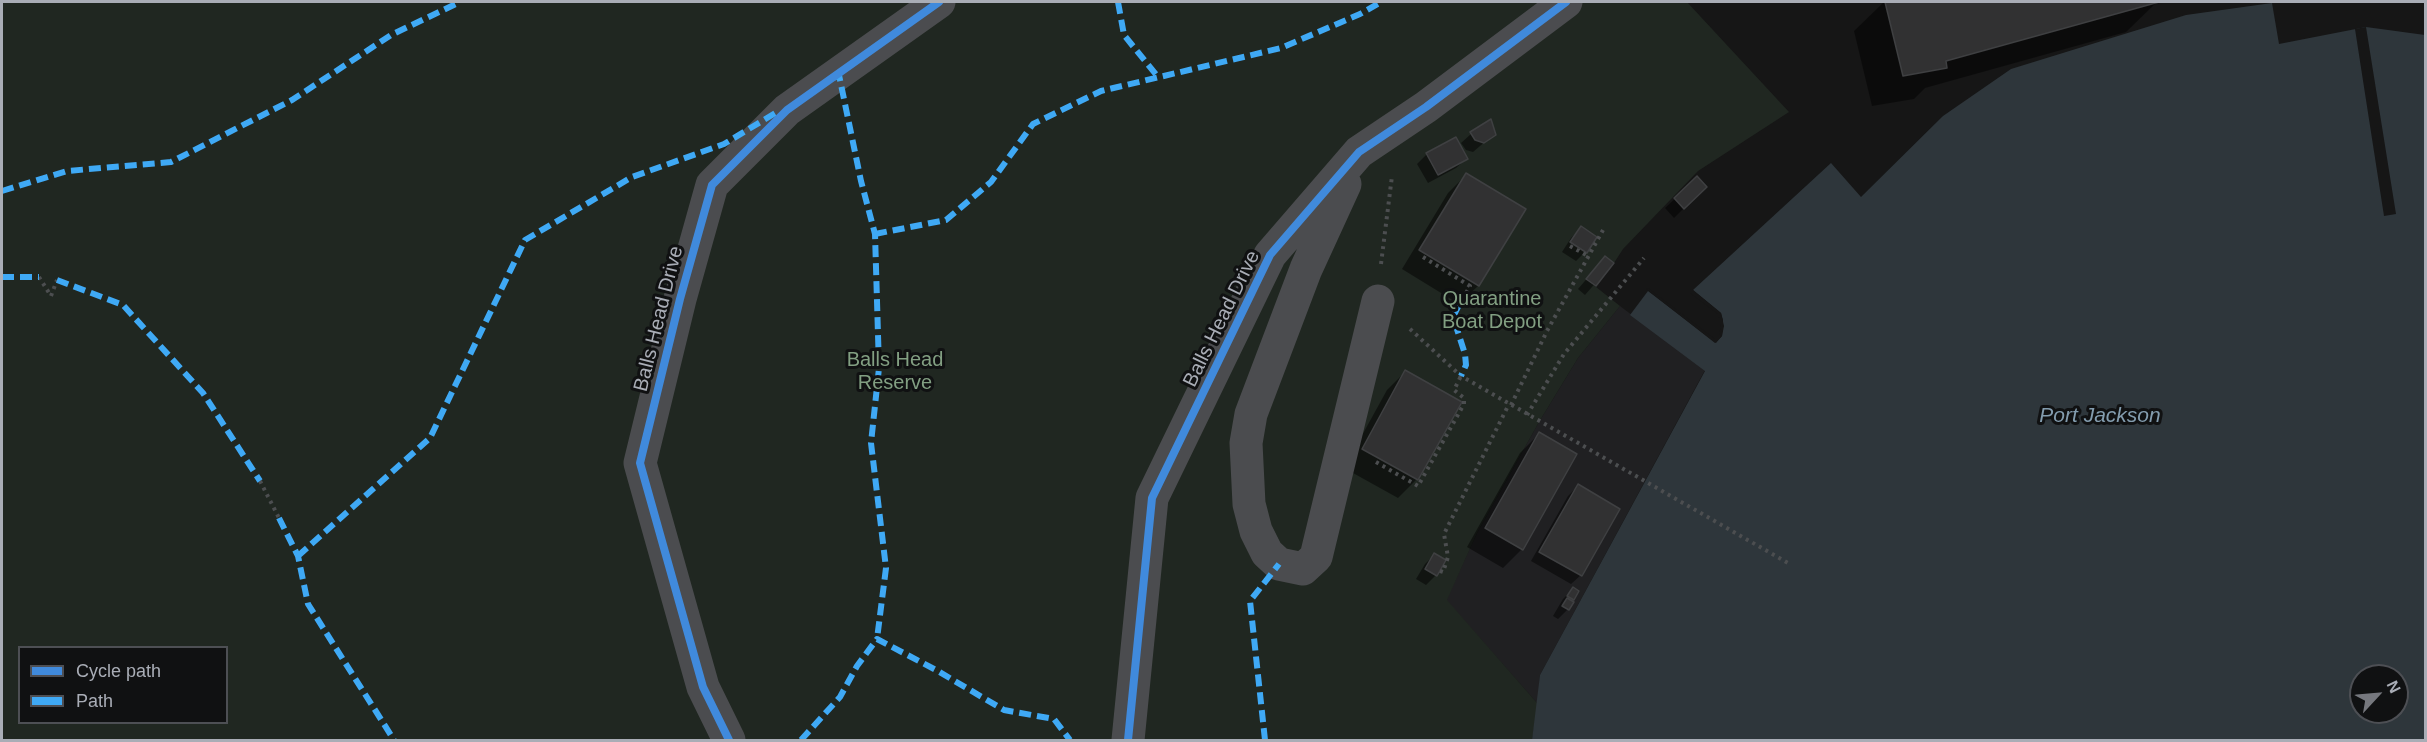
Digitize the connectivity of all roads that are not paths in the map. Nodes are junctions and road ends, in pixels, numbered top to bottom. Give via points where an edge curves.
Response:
1 (939, 2) edge
2 (1566, 2) edge
3 (1359, 152) junction
4 (1378, 301) dead end
5 (729, 741) edge
6 (1128, 741) edge

1 - 5 street, Balls Head Drive via 787,110 712,185 640,464 703,687
2 - 3 street, Balls Head Drive
3 - 4 street via 1306,269 1251,414 1246,443 1250,504 1261,544 1279,564 1303,569 1316,557
3 - 6 street, Balls Head Drive via 1270,255 1152,498

